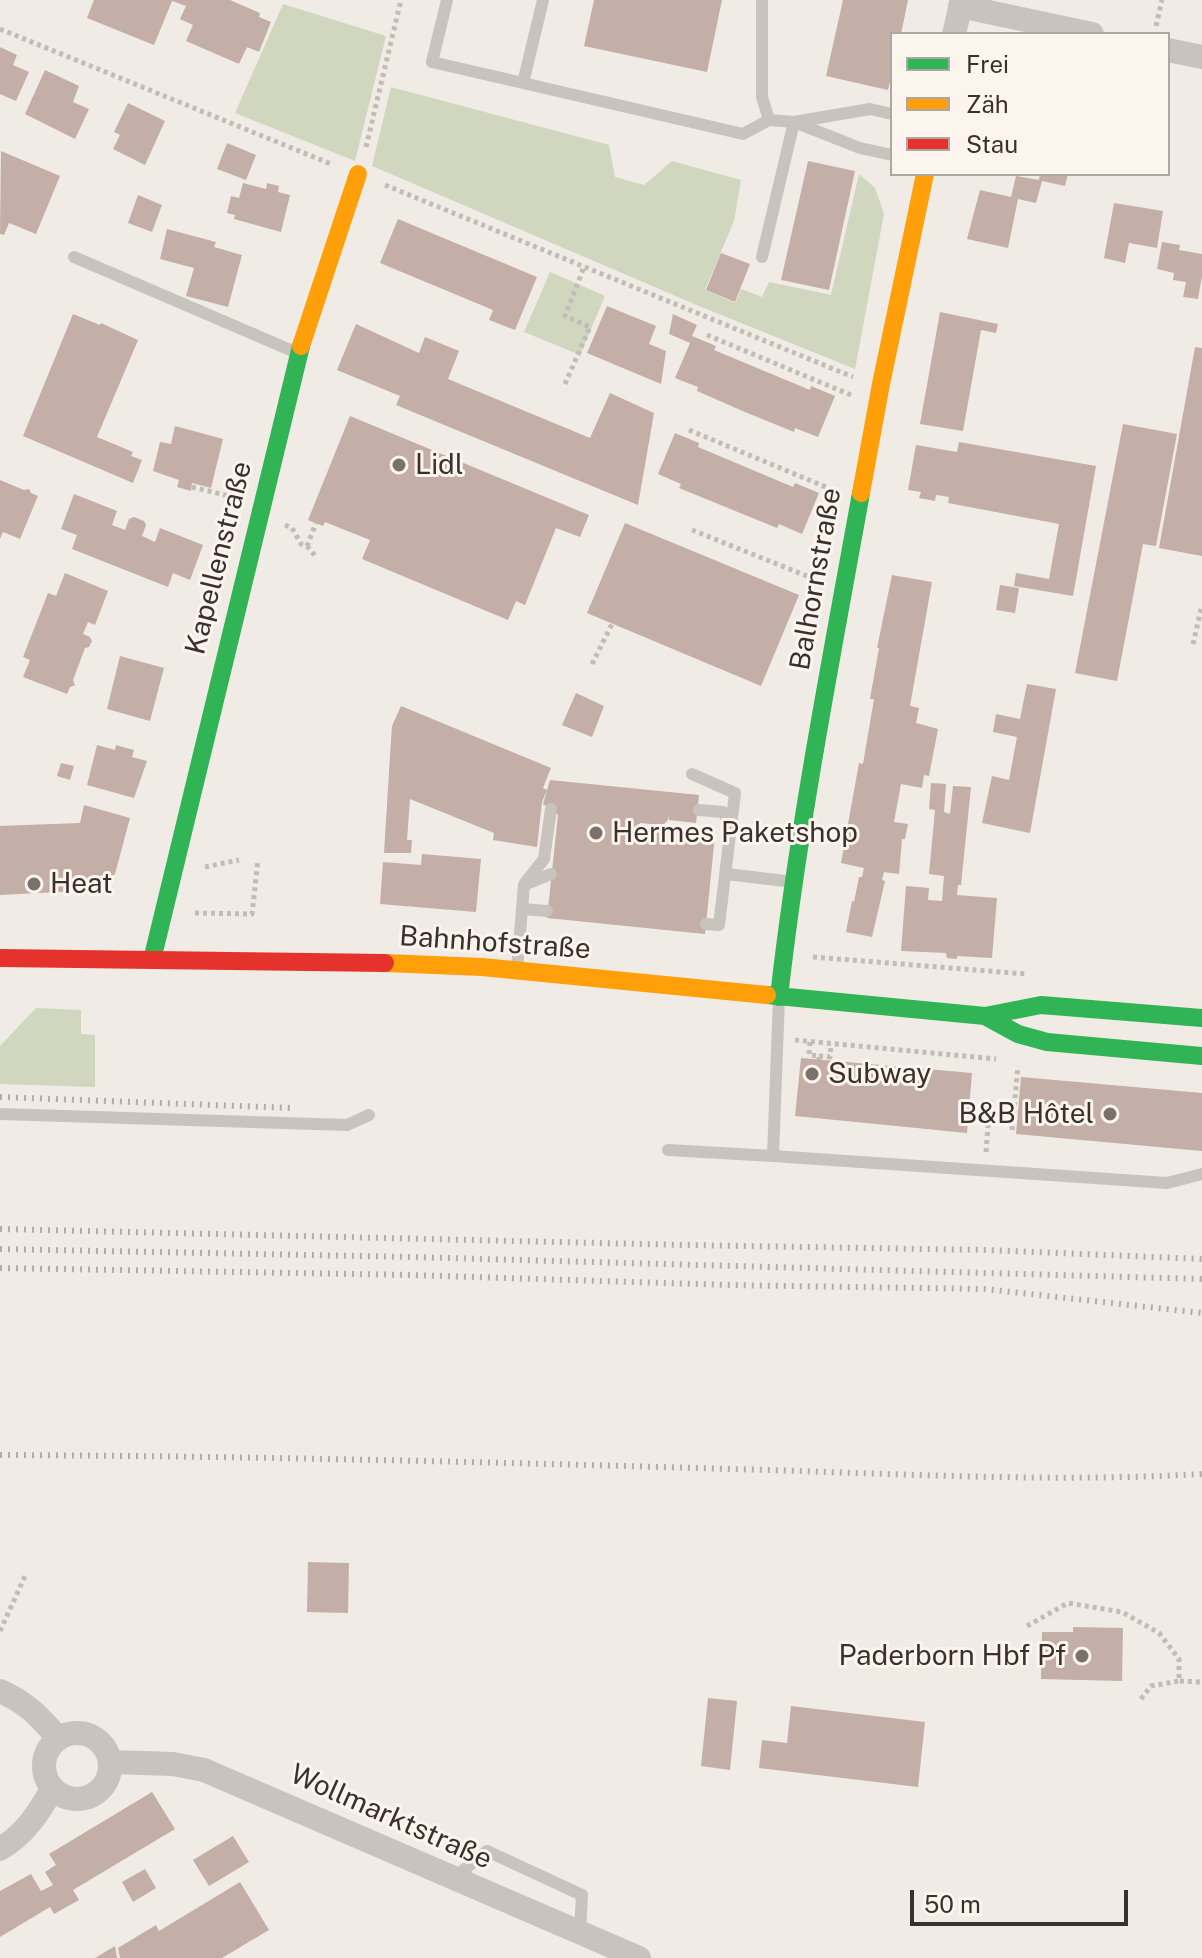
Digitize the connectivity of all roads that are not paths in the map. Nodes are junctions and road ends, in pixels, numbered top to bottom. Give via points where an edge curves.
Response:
1 (447, 0) edge
2 (543, 0) edge
3 (762, 0) edge
4 (961, 3) edge
5 (954, 32) edge
6 (1084, 32) edge
7 (1170, 50) edge
8 (1202, 57) edge
9 (523, 83) junction
10 (890, 114) edge
11 (769, 120) junction
12 (794, 122) junction
13 (890, 155) edge
14 (925, 176) edge
15 (366, 177) road end
16 (74, 257) dead end
17 (762, 257) dead end
18 (298, 354) junction
19 (692, 774) dead end
20 (551, 809) dead end
21 (699, 810) dead end
22 (731, 826) junction
23 (713, 851) dead end
24 (728, 853) junction
25 (551, 874) dead end
26 (726, 874) junction
27 (795, 882) junction
28 (524, 885) junction
29 (709, 890) dead end
30 (723, 892) junction
31 (522, 909) junction
32 (547, 911) dead end
33 (706, 924) dead end
34 (0, 958) edge
35 (152, 960) junction
36 (517, 970) junction
37 (779, 997) junction
38 (985, 1016) junction
39 (1202, 1018) edge
40 (1202, 1056) edge
41 (0, 1114) edge
42 (369, 1115) dead end
43 (668, 1150) dead end
44 (773, 1156) junction
45 (1202, 1174) edge
46 (0, 1691) edge
47 (58, 1738) junction
48 (111, 1762) junction
49 (52, 1789) junction
50 (0, 1849) edge
51 (454, 1878) junction
52 (580, 1931) junction
53 (639, 1958) edge

1 - 9 lane via 432,62
2 - 9 lane
3 - 11 lane via 762,97
4 - 5 street
4 - 6 street
7 - 8 street
9 - 11 lane via 743,134
10 - 12 lane via 870,109
11 - 12 lane
12 - 13 lane
12 - 17 lane
14 - 27 street, Balhornstraße via 880,392
15 - 18 street, Kapellenstraße via 318,289
16 - 18 lane
18 - 35 street, Kapellenstraße
19 - 22 lane via 735,793
20 - 28 lane via 544,859
21 - 22 lane via 723,812
22 - 24 lane
23 - 24 lane
24 - 26 lane
25 - 28 lane
26 - 27 lane
26 - 30 lane
27 - 37 street, Balhornstraße
28 - 31 lane
29 - 30 lane
30 - 33 lane via 719,925
31 - 32 lane
31 - 36 lane
34 - 35 street, Bahnhofstraße
35 - 36 street, Bahnhofstraße
36 - 37 street, Bahnhofstraße
37 - 38 street, Bahnhofstraße
37 - 44 lane
38 - 39 street, Bahnhofstraße via 1041,1005
38 - 40 street, Bahnhofstraße via 1047,1042
41 - 42 lane via 347,1125
43 - 44 lane
44 - 45 lane via 1167,1183
46 - 47 street via 38,1713
47 - 48 street via 74,1733 91,1736 104,1746
47 - 49 street via 43,1762
48 - 49 street via 109,1779 83,1800
48 - 51 street, Wollmarktstraße via 204,1770
49 - 50 street via 38,1815
51 - 52 street, Wollmarktstraße
51 - 52 lane via 487,1851 582,1895
52 - 53 street, Wollmarktstraße

